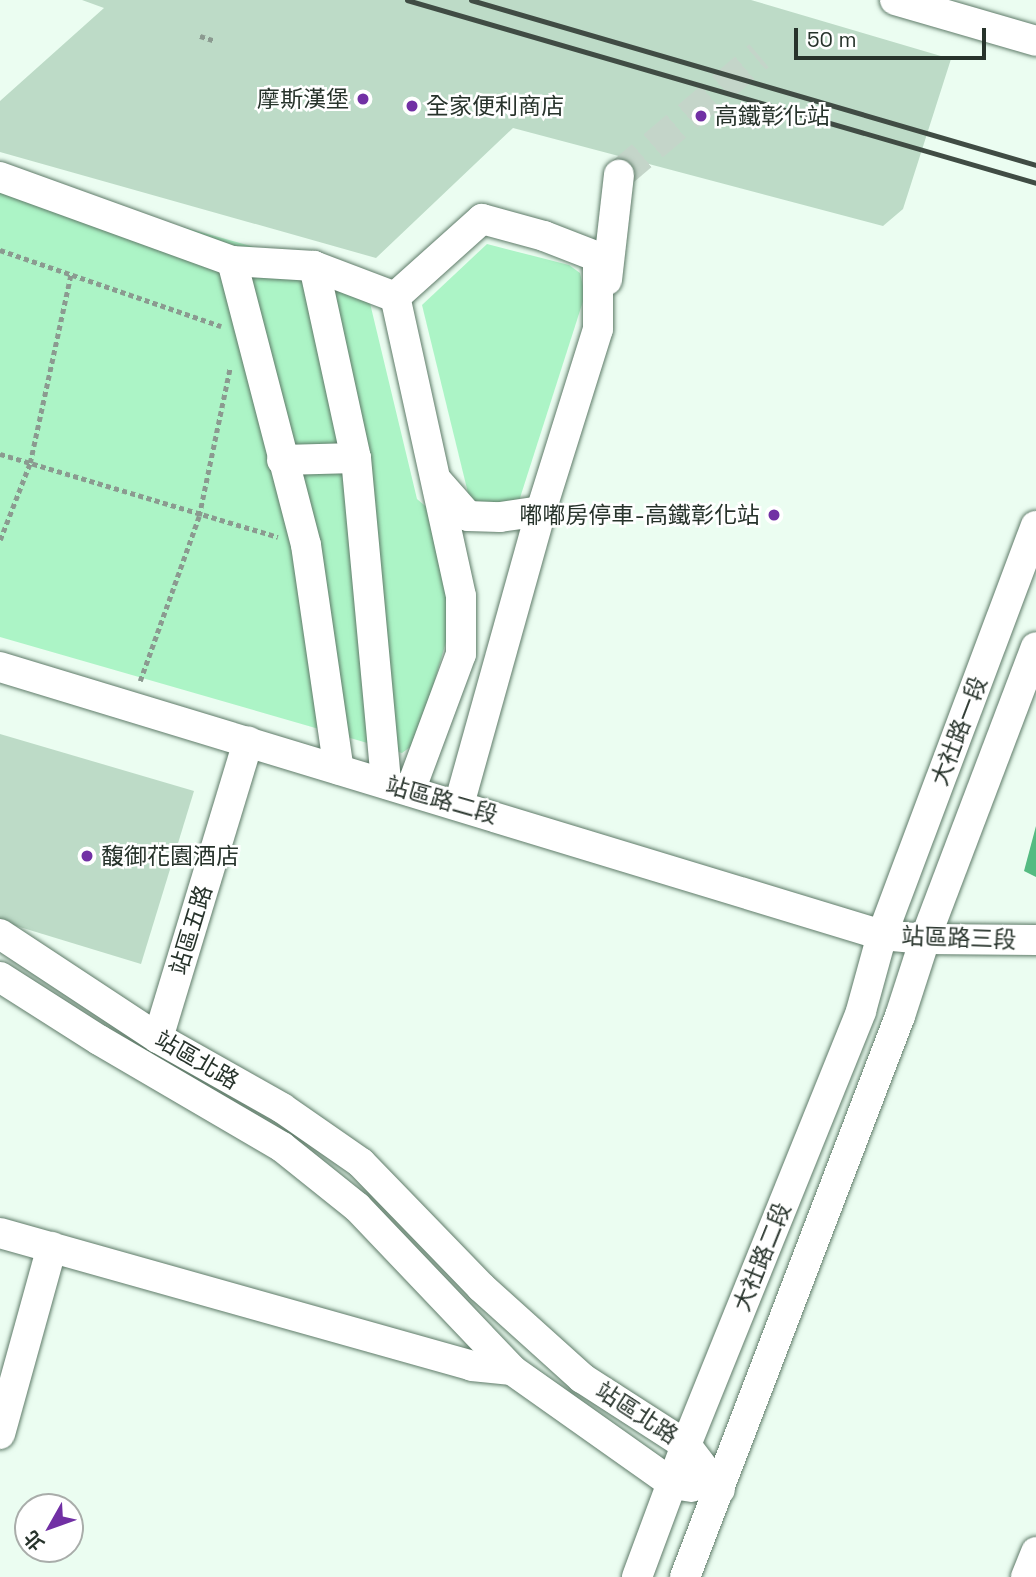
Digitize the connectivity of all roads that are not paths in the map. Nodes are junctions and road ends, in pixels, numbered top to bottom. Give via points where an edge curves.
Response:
1 (895, 0) edge
2 (1036, 40) edge
3 (620, 175) tunnel mouth
4 (0, 177) edge
5 (232, 261) junction
6 (314, 266) junction
7 (395, 297) junction
8 (598, 329) junction
9 (356, 458) junction
10 (282, 460) junction
11 (435, 479) junction
12 (541, 511) junction
13 (1036, 526) edge
14 (1036, 647) edge
15 (0, 667) edge
16 (248, 741) junction
17 (339, 770) junction
18 (398, 788) junction
19 (458, 804) junction
20 (0, 934) edge
21 (883, 935) junction
22 (925, 939) junction
23 (1036, 940) edge
24 (0, 976) edge
25 (158, 1038) junction
26 (0, 1233) edge
27 (52, 1247) junction
28 (512, 1370) junction
29 (0, 1433) edge
30 (686, 1445) junction
31 (673, 1484) junction
32 (720, 1490) junction
33 (1036, 1552) edge
34 (637, 1577) edge
35 (685, 1577) edge
36 (1026, 1577) edge

1 - 2 street
3 - 8 street
4 - 5 street
5 - 6 street
5 - 10 street via 242,351
6 - 7 street
6 - 9 street
7 - 8 street via 482,219 598,257
7 - 11 street
8 - 12 street
9 - 10 street
9 - 18 street
10 - 17 street via 306,545
11 - 12 street via 468,516
11 - 18 street via 461,596 461,654
12 - 19 street
13 - 21 street, 大社路一段
14 - 22 street, 大社路一段
15 - 16 street, 站區路二段
16 - 17 street, 站區路二段
16 - 25 street, 站區五路
17 - 18 street, 站區路二段
18 - 19 street, 站區路二段
19 - 21 street, 站區路二段
20 - 25 street, 站區北路
21 - 22 street, 站區路三段
21 - 30 street, 大社路二段 via 861,1011
22 - 23 street, 站區路三段
22 - 32 street, 大社路二段
24 - 28 street, 站區北路 via 282,1147 357,1207
25 - 30 street, 站區北路 via 282,1108 361,1163 481,1287 582,1378
26 - 27 street
27 - 28 street via 472,1366
27 - 29 street
28 - 31 street, 站區北路
30 - 31 street, 大社路二段
30 - 32 street, 站區北路
31 - 32 street, 站區北路
31 - 34 street, 大社路二段
32 - 35 street, 大社路二段
33 - 36 street

